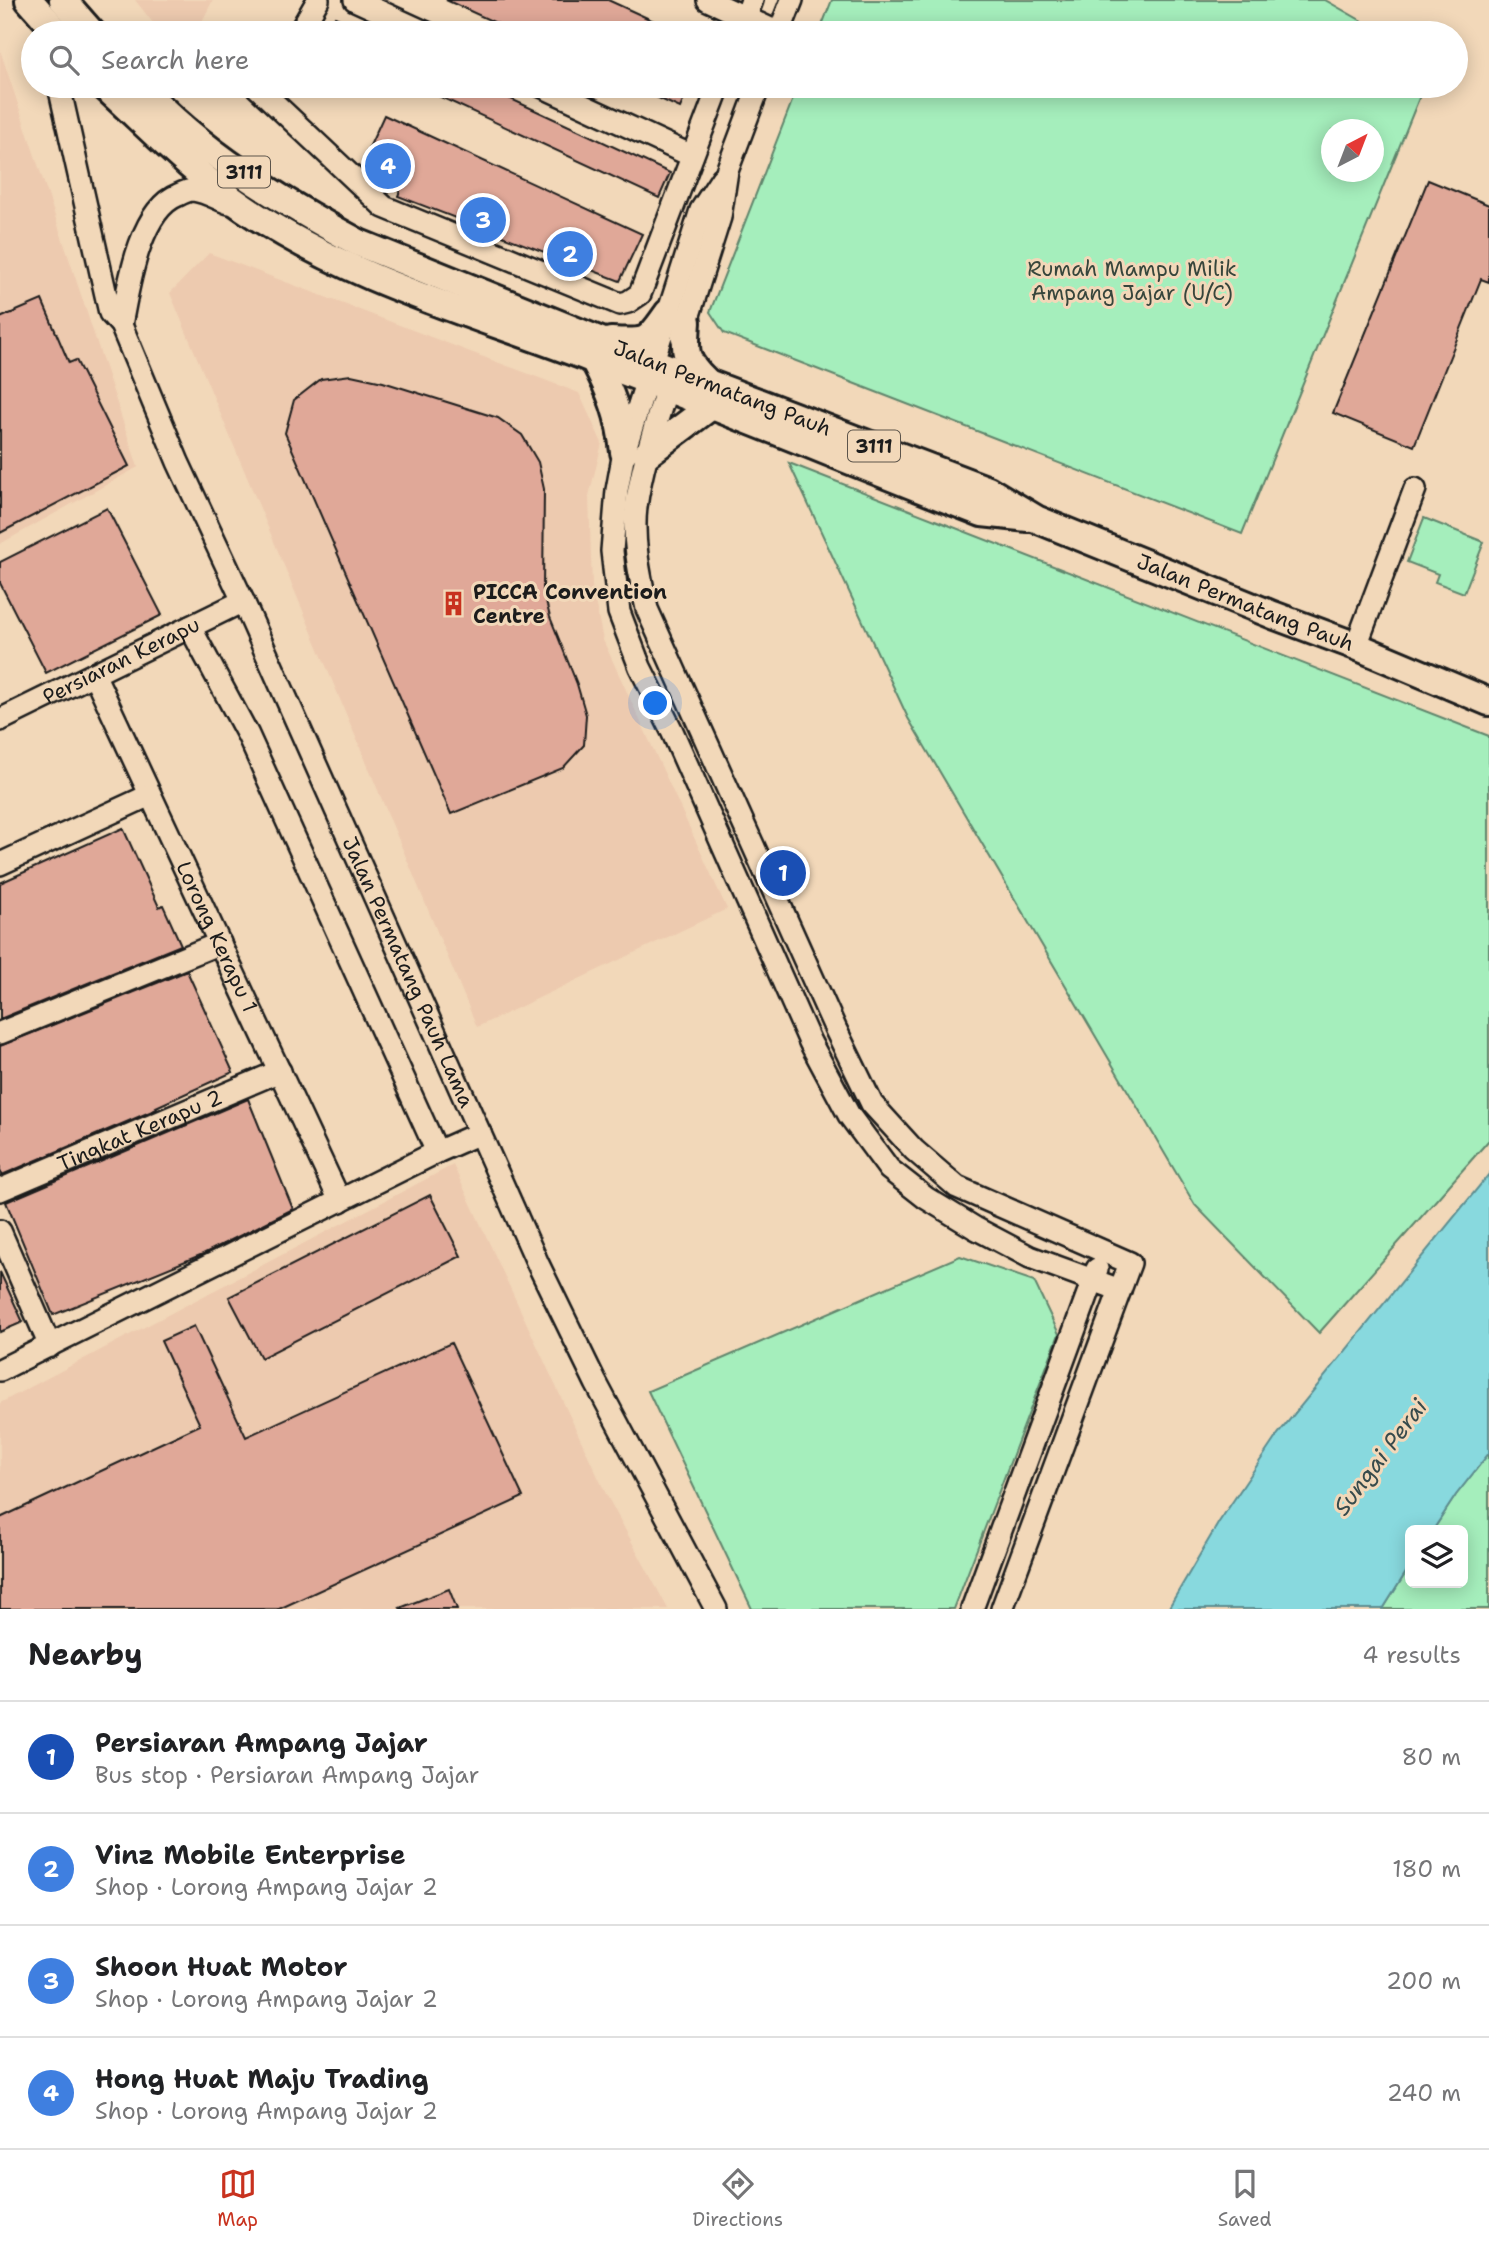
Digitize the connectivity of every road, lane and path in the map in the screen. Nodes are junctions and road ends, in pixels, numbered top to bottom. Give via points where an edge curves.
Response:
1 (64, 0) edge
2 (317, 0) edge
3 (355, 0) edge
4 (708, 0) edge
5 (792, 0) edge
6 (29, 1) edge
7 (746, 17) edge
8 (36, 21) edge
9 (47, 21) edge
10 (82, 21) edge
11 (306, 21) edge
12 (401, 21) edge
13 (784, 21) edge
14 (62, 98) edge
15 (117, 98) edge
16 (153, 98) edge
17 (269, 98) edge
18 (567, 98) edge
19 (714, 98) edge
20 (755, 98) edge
21 (692, 156) junction
22 (243, 207) junction
23 (678, 317) junction
24 (121, 325) junction
25 (596, 350) junction
26 (660, 375) junction
27 (709, 394) junction
28 (636, 453) junction
29 (1415, 489) dead end
30 (243, 601) junction
31 (190, 627) junction
32 (1356, 646) junction
33 (94, 674) junction
34 (1489, 702) edge
35 (0, 720) edge
36 (150, 795) junction
37 (0, 864) edge
38 (220, 943) junction
39 (0, 1033) edge
40 (280, 1071) junction
41 (480, 1133) junction
42 (437, 1152) junction
43 (0, 1189) edge
44 (340, 1201) junction
45 (0, 1231) edge
46 (1103, 1252) junction
47 (1093, 1280) junction
48 (1120, 1290) junction
49 (50, 1346) junction
50 (0, 1370) edge
51 (716, 1609) edge
52 (972, 1609) edge
53 (1002, 1609) edge

1 - 10 main road
2 - 11 street
3 - 12 street
4 - 7 street
5 - 13 street
6 - 8 street
6 - 9 main road
14 - 24 street, Jalan Permatang Pauh Lama via 110,313
15 - 22 main road
16 - 25 main road, Jalan Permatang Pauh / 3111 via 202,144 314,219
17 - 21 street via 384,207 620,304 640,294
18 - 21 street
19 - 21 street
20 - 23 street via 727,171 720,217
22 - 24 street via 192,190 173,197 142,236
22 - 25 main road via 308,247 368,275
23 - 25 main road via 640,342
23 - 26 street
23 - 27 main road via 684,353
24 - 30 street, Jalan Permatang Pauh Lama
25 - 26 main road, Jalan Permatang Pauh / 3111
25 - 28 main road
26 - 27 main road, Jalan Permatang Pauh / 3111
26 - 28 street
27 - 28 main road
27 - 32 main road, Jalan Permatang Pauh / 3111 via 988,489 1036,519
28 - 46 street via 635,533 647,609 872,1104 957,1187
28 - 47 street via 617,490 612,551 619,612 810,1042 849,1115 889,1169 926,1198 1030,1257
29 - 32 street
30 - 31 street, Persiaran Kerapu
30 - 41 street, Jalan Permatang Pauh Lama
31 - 33 street, Persiaran Kerapu
31 - 42 street via 248,735
32 - 34 main road, Jalan Permatang Pauh / 3111
33 - 35 street, Persiaran Kerapu
33 - 36 street, Lorong Kerapu 1
36 - 37 street
36 - 38 street, Lorong Kerapu 1
38 - 39 street
38 - 40 street, Lorong Kerapu 1
40 - 43 street, Tingkat Kerapu 2
40 - 44 street, Lorong Kerapu 1
41 - 42 street
41 - 51 street, Jalan Permatang Pauh Lama via 596,1383
42 - 44 street
44 - 49 street
45 - 49 street
46 - 47 street
46 - 48 street via 1130,1263
47 - 48 street
47 - 52 street
48 - 53 street
49 - 50 street

